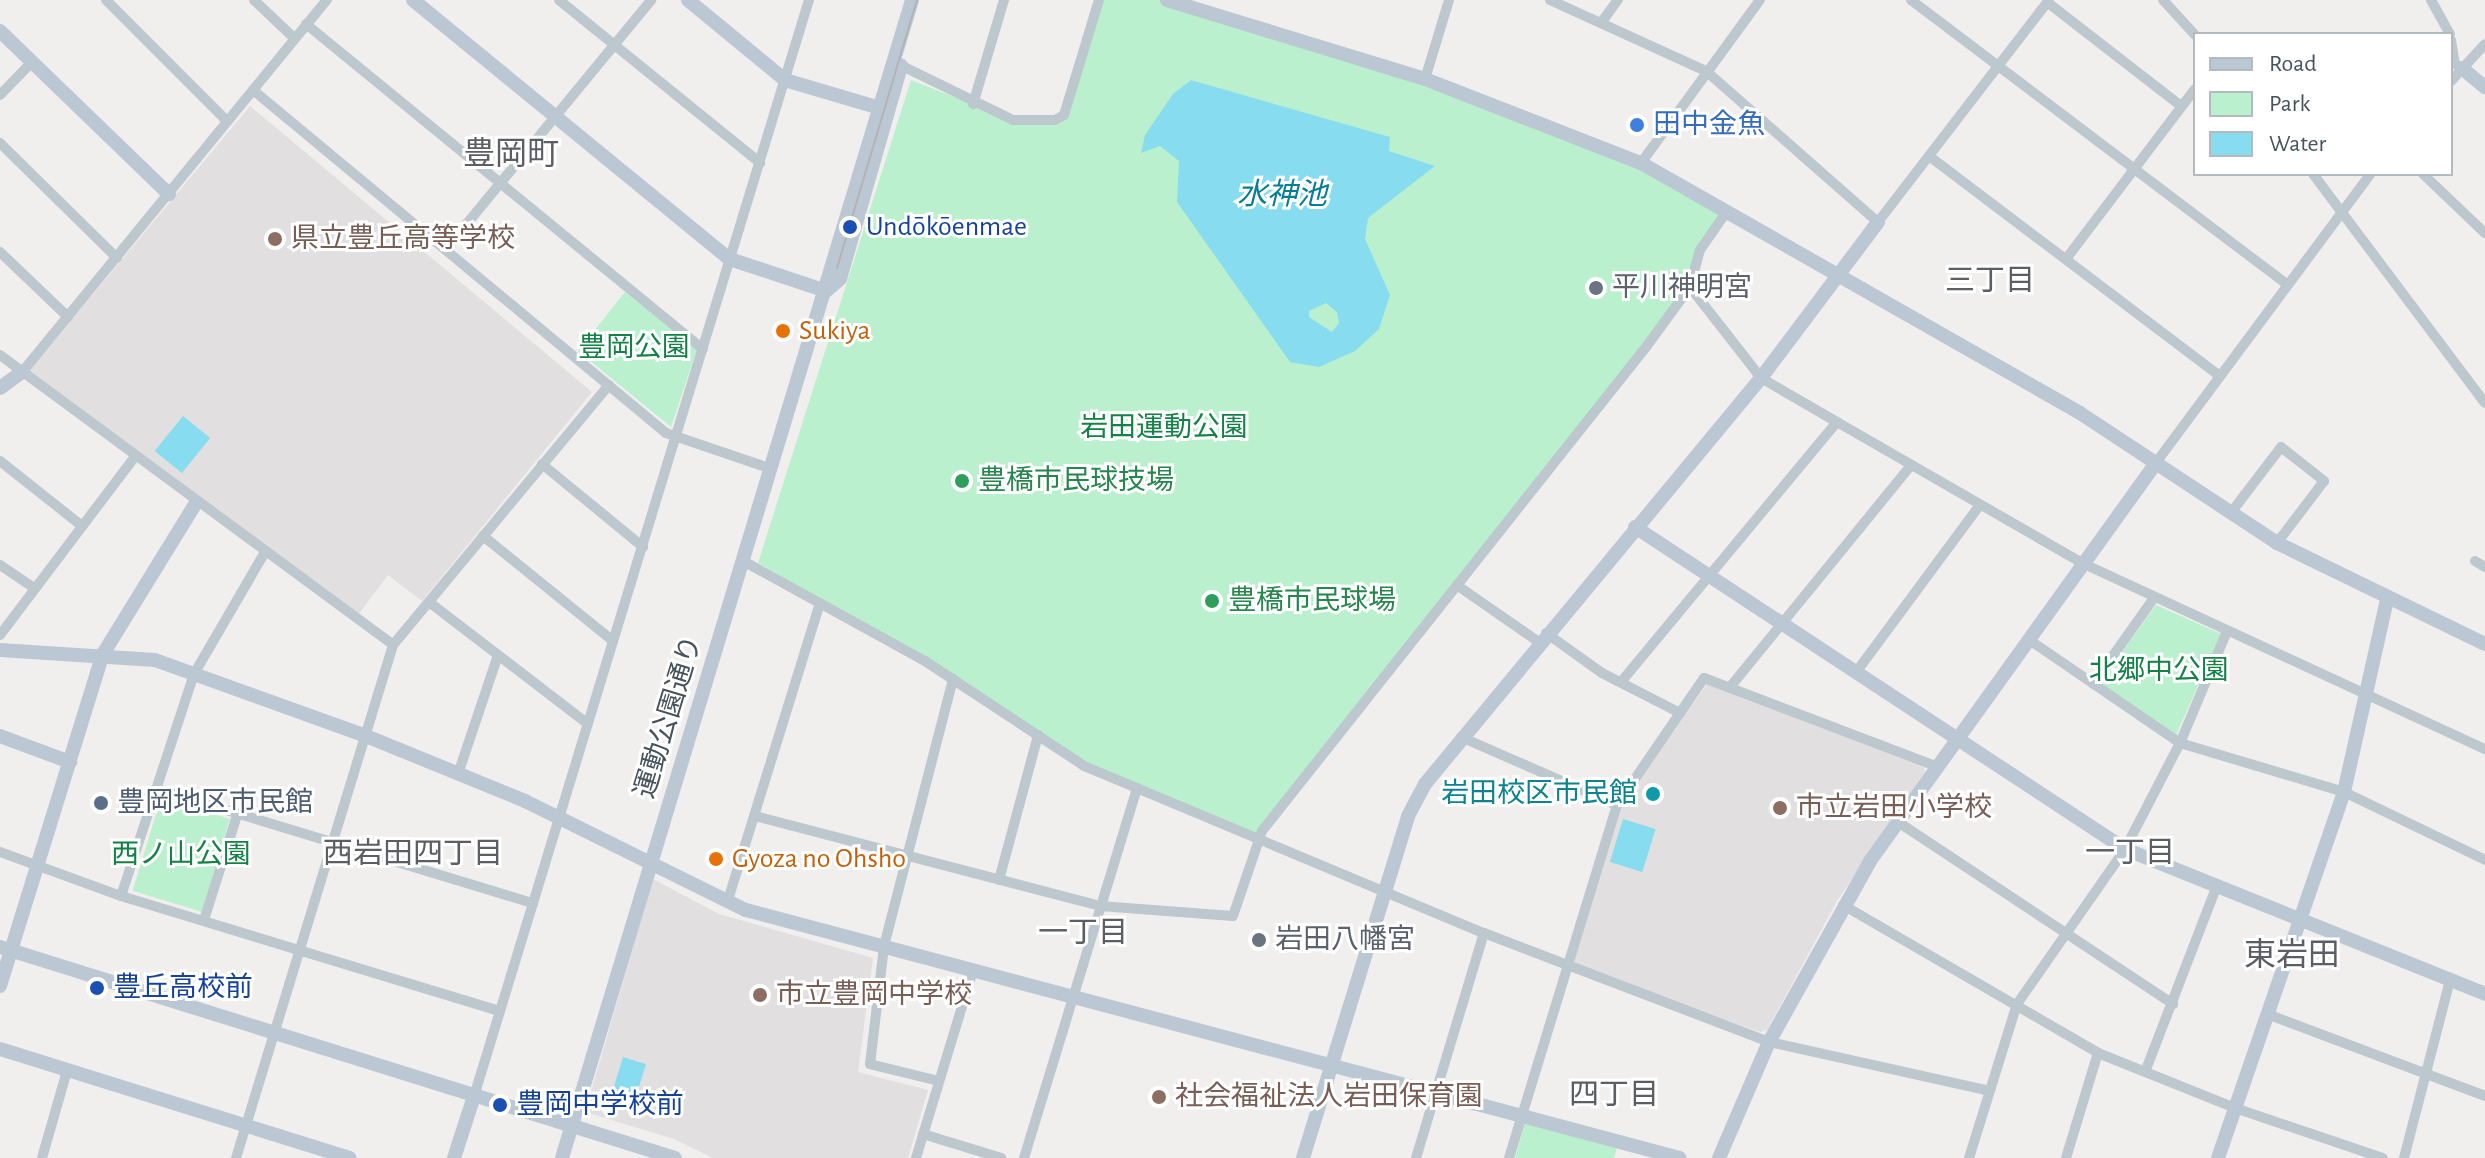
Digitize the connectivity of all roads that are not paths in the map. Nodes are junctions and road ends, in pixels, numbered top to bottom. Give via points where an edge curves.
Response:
1 (106, 0) edge
2 (254, 0) edge
3 (327, 0) edge
4 (413, 0) edge
5 (559, 0) edge
6 (651, 0) edge
7 (688, 0) edge
8 (809, 0) edge
9 (912, 0) edge
10 (921, 0) edge
11 (1004, 0) edge
12 (1099, 0) edge
13 (1167, 0) edge
14 (1449, 0) edge
15 (1550, 0) edge
16 (1618, 0) edge
17 (1760, 0) edge
18 (2163, 0) edge
19 (2431, 0) edge
20 (1914, 1) edge
21 (2048, 1) edge
22 (1601, 23) junction
23 (306, 24) junction
24 (0, 31) edge
25 (2447, 32) edge
26 (2193, 33) edge
27 (294, 38) junction
28 (2485, 44) edge
29 (614, 46) junction
30 (2453, 53) edge
31 (32, 62) junction
32 (897, 63) junction
33 (1997, 67) junction
34 (2462, 68) junction
35 (1706, 71) junction
36 (1425, 79) junction
37 (2453, 79) edge
38 (785, 80) junction
39 (2485, 87) edge
40 (253, 90) junction
41 (2193, 91) edge
42 (0, 95) edge
43 (973, 104) junction
44 (2181, 106) junction
45 (884, 109) junction
46 (555, 117) junction
47 (227, 121) junction
48 (0, 143) edge
49 (1929, 156) junction
50 (760, 163) junction
51 (1641, 163) junction
52 (2134, 168) junction
53 (2315, 176) edge
54 (2368, 176) edge
55 (2425, 176) edge
56 (500, 183) junction
57 (169, 194) junction
58 (2342, 209) junction
59 (1727, 211) junction
60 (1878, 222) junction
61 (2485, 233) edge
62 (446, 249) junction
63 (0, 252) edge
64 (117, 258) junction
65 (730, 259) junction
66 (2066, 259) junction
67 (1839, 275) junction
68 (2287, 284) junction
69 (1690, 287) junction
70 (826, 291) junction
71 (68, 317) junction
72 (703, 349) junction
73 (0, 355) edge
74 (23, 371) junction
75 (2220, 376) junction
76 (1761, 378) junction
77 (609, 385) junction
78 (0, 388) edge
79 (2485, 403) edge
80 (1837, 422) junction
81 (676, 438) junction
82 (134, 458) junction
83 (0, 461) edge
84 (542, 464) junction
85 (2155, 464) junction
86 (1911, 465) junction
87 (772, 469) junction
88 (196, 503) junction
89 (1980, 505) junction
90 (2230, 514) junction
91 (82, 526) junction
92 (1635, 527) junction
93 (483, 536) junction
94 (2277, 543) junction
95 (643, 547) junction
96 (265, 552) junction
97 (745, 562) junction
98 (2082, 563) junction
99 (0, 565) edge
100 (1709, 575) junction
101 (1458, 586) junction
102 (33, 587) junction
103 (2154, 598) junction
104 (2387, 599) junction
105 (429, 602) junction
106 (820, 603) junction
107 (1782, 622) junction
108 (2227, 631) junction
109 (0, 635) edge
110 (1542, 638) junction
111 (2028, 639) junction
112 (613, 641) junction
113 (2485, 644) edge
114 (393, 645) junction
115 (0, 650) edge
116 (103, 654) junction
117 (497, 658) junction
118 (1857, 671) junction
119 (194, 674) junction
120 (953, 679) junction
121 (1621, 682) junction
122 (2093, 684) junction
123 (1731, 686) junction
124 (2365, 694) junction
125 (1680, 713) junction
126 (588, 724) junction
127 (1038, 735) junction
128 (0, 736) edge
129 (366, 736) junction
130 (1958, 736) junction
131 (1461, 737) junction
132 (2180, 743) junction
133 (2485, 749) edge
134 (70, 762) junction
135 (1936, 766) junction
136 (458, 774) junction
137 (1137, 788) junction
138 (157, 789) junction
139 (2344, 792) junction
140 (1617, 805) junction
141 (238, 812) junction
142 (755, 816) junction
143 (559, 818) junction
144 (1898, 822) junction
145 (1259, 839) junction
146 (333, 842) junction
147 (2125, 849) junction
148 (0, 852) edge
149 (906, 855) junction
150 (2485, 860) edge
151 (651, 863) junction
152 (36, 869) junction
153 (999, 880) junction
154 (2217, 885) junction
155 (1385, 891) junction
156 (121, 896) junction
157 (728, 900) junction
158 (533, 903) junction
159 (1843, 905) junction
160 (1100, 906) junction
161 (2303, 919) junction
162 (204, 920) junction
163 (2064, 932) junction
164 (1484, 933) junction
165 (884, 946) junction
166 (5, 949) edge
167 (300, 950) junction
168 (1567, 966) junction
169 (973, 970) junction
170 (2450, 980) junction
171 (0, 986) edge
172 (2485, 994) edge
173 (1073, 996) junction
174 (2017, 1004) junction
175 (2173, 1004) junction
176 (500, 1011) junction
177 (2267, 1014) junction
178 (275, 1032) junction
179 (1769, 1042) junction
180 (0, 1049) edge
181 (2098, 1053) junction
182 (1332, 1064) junction
183 (67, 1071) junction
184 (2145, 1072) junction
185 (2427, 1073) junction
186 (939, 1081) junction
187 (1990, 1091) junction
188 (1436, 1092) junction
189 (475, 1093) junction
190 (2485, 1096) edge
191 (2235, 1108) junction
192 (1522, 1115) junction
193 (573, 1123) junction
194 (246, 1125) junction
195 (923, 1134) junction
196 (42, 1158) edge
197 (236, 1158) edge
198 (349, 1158) edge
199 (454, 1158) edge
200 (562, 1158) edge
201 (675, 1158) edge
202 (916, 1158) edge
203 (1001, 1158) edge
204 (1024, 1158) edge
205 (1303, 1158) edge
206 (1416, 1158) edge
207 (1509, 1158) edge
208 (1680, 1158) edge
209 (1719, 1158) edge
210 (1969, 1158) edge
211 (2066, 1158) edge
212 (2218, 1158) edge
213 (2383, 1158) edge
214 (2404, 1158) edge

1 - 47 street
2 - 27 street
3 - 23 street
4 - 46 street
5 - 29 street
6 - 29 street
7 - 38 street
8 - 38 street
9 - 32 street, 運動公園通り
10 - 32 street, 運動公園通り
11 - 43 street
12 - 43 street via 1064,115 1013,120
13 - 36 street
14 - 36 street
15 - 22 street
16 - 22 street
17 - 35 street
18 - 26 street
19 - 25 street
20 - 33 street
21 - 33 street
21 - 44 street
22 - 35 street
23 - 27 street
23 - 56 street
24 - 31 street
27 - 40 street
28 - 34 street
29 - 46 street
29 - 50 street
30 - 34 street
31 - 42 street
31 - 57 street
32 - 43 street
32 - 45 street, 運動公園通り
33 - 49 street
33 - 52 street
34 - 37 street
34 - 39 street
35 - 51 street
35 - 60 street
36 - 51 street
38 - 45 street
38 - 50 street
40 - 47 street
40 - 62 street
41 - 44 street
44 - 52 street
45 - 70 street, 運動公園通り via 825,279
46 - 56 street
46 - 65 street
47 - 57 street
48 - 64 street
49 - 60 street
49 - 66 street
50 - 65 street
51 - 59 street
52 - 66 street
52 - 68 street
53 - 58 street
54 - 58 street
55 - 61 street
56 - 62 street
56 - 72 street
57 - 64 street
58 - 68 street
58 - 79 street
59 - 67 street
59 - 69 street via 1700,250
60 - 67 street
62 - 77 street
63 - 71 street
64 - 71 street
65 - 70 street
65 - 72 street
66 - 75 street
67 - 76 street
67 - 85 street via 2080,413
68 - 75 street
69 - 76 street
69 - 101 street
70 - 87 street, 運動公園通り
71 - 74 street
72 - 81 street
73 - 74 street
74 - 78 street
74 - 82 street
75 - 85 street
76 - 80 street
76 - 92 street
77 - 81 street
77 - 84 street
80 - 86 street
80 - 100 street
81 - 87 street
81 - 95 street
82 - 88 street
82 - 91 street
83 - 91 street
84 - 93 street
84 - 95 street
85 - 90 street
85 - 98 street
86 - 89 street
86 - 107 street
87 - 97 street, 運動公園通り
88 - 96 street
88 - 116 street
89 - 98 street
89 - 118 street
90 - 94 street
90 - 94 street via 2281,447 2324,481
91 - 102 street
92 - 100 street
92 - 110 street
93 - 105 street
93 - 112 street
94 - 104 street
95 - 112 street
96 - 114 street
96 - 119 street
97 - 106 street
97 - 151 street, 運動公園通り
98 - 103 street
98 - 111 street
99 - 102 street
100 - 107 street
100 - 121 street
101 - 110 street
101 - 145 street via 1300,779
102 - 109 street
103 - 108 street
103 - 122 street
104 - 113 street
104 - 124 street
105 - 114 street
105 - 117 street
106 - 120 street
106 - 142 street
107 - 118 street
107 - 123 street
108 - 124 street
108 - 132 street
110 - 121 street
110 - 131 street
111 - 122 street
111 - 130 street
112 - 126 street
114 - 129 street
115 - 116 street
116 - 119 street via 155,660
116 - 134 street
117 - 126 street
117 - 136 street
118 - 130 street
119 - 129 street
119 - 138 street
120 - 127 street
120 - 149 street
121 - 125 street
122 - 132 street
123 - 125 street via 1704,678
123 - 135 street
124 - 133 street
124 - 139 street
125 - 140 street
126 - 143 street
127 - 137 street via 1084,766
127 - 153 street
128 - 134 street
129 - 136 street
129 - 146 street
130 - 135 street
130 - 147 street
131 - 140 street
131 - 155 street via 1408,816
132 - 139 street
132 - 147 street
134 - 152 street
135 - 144 street
136 - 143 street
137 - 145 street
137 - 160 street
138 - 141 street
138 - 156 street
139 - 150 street
139 - 161 street
140 - 168 street
141 - 146 street
141 - 162 street
142 - 149 street
142 - 157 street
143 - 151 street
143 - 158 street
144 - 159 street
144 - 163 street
145 - 155 street
145 - 160 street via 1233,916
146 - 158 street
146 - 167 street
147 - 154 street
147 - 163 street
148 - 152 street
149 - 153 street
149 - 165 street
151 - 157 street
151 - 193 street, 運動公園通り
152 - 156 street
152 - 166 street
153 - 160 street
154 - 161 street
154 - 175 street
155 - 164 street
155 - 182 street
156 - 162 street
157 - 165 street via 746,910
158 - 176 street
159 - 174 street
159 - 179 street
160 - 173 street
161 - 170 street
161 - 177 street
162 - 167 street
163 - 174 street
163 - 175 street
164 - 168 street
164 - 188 street
165 - 169 street
165 - 186 street via 870,1064
166 - 171 street
166 - 178 street
167 - 176 street
167 - 178 street
168 - 179 street
168 - 192 street
169 - 173 street
169 - 186 street
170 - 172 street
170 - 185 street
173 - 182 street
173 - 204 street
174 - 181 street
174 - 187 street
175 - 184 street
176 - 189 street
177 - 185 street
177 - 191 street
178 - 189 street
178 - 194 street
179 - 187 street
179 - 209 street
180 - 183 street
181 - 184 street
181 - 211 street
182 - 188 street
182 - 205 street
183 - 194 street
183 - 196 street
184 - 191 street
185 - 190 street
185 - 214 street
186 - 195 street
187 - 210 street
188 - 192 street
188 - 206 street
189 - 193 street
189 - 199 street
191 - 212 street
191 - 213 street
192 - 207 street
192 - 208 street
193 - 200 street, 運動公園通り
193 - 201 street
194 - 197 street
194 - 198 street
195 - 202 street
195 - 203 street

